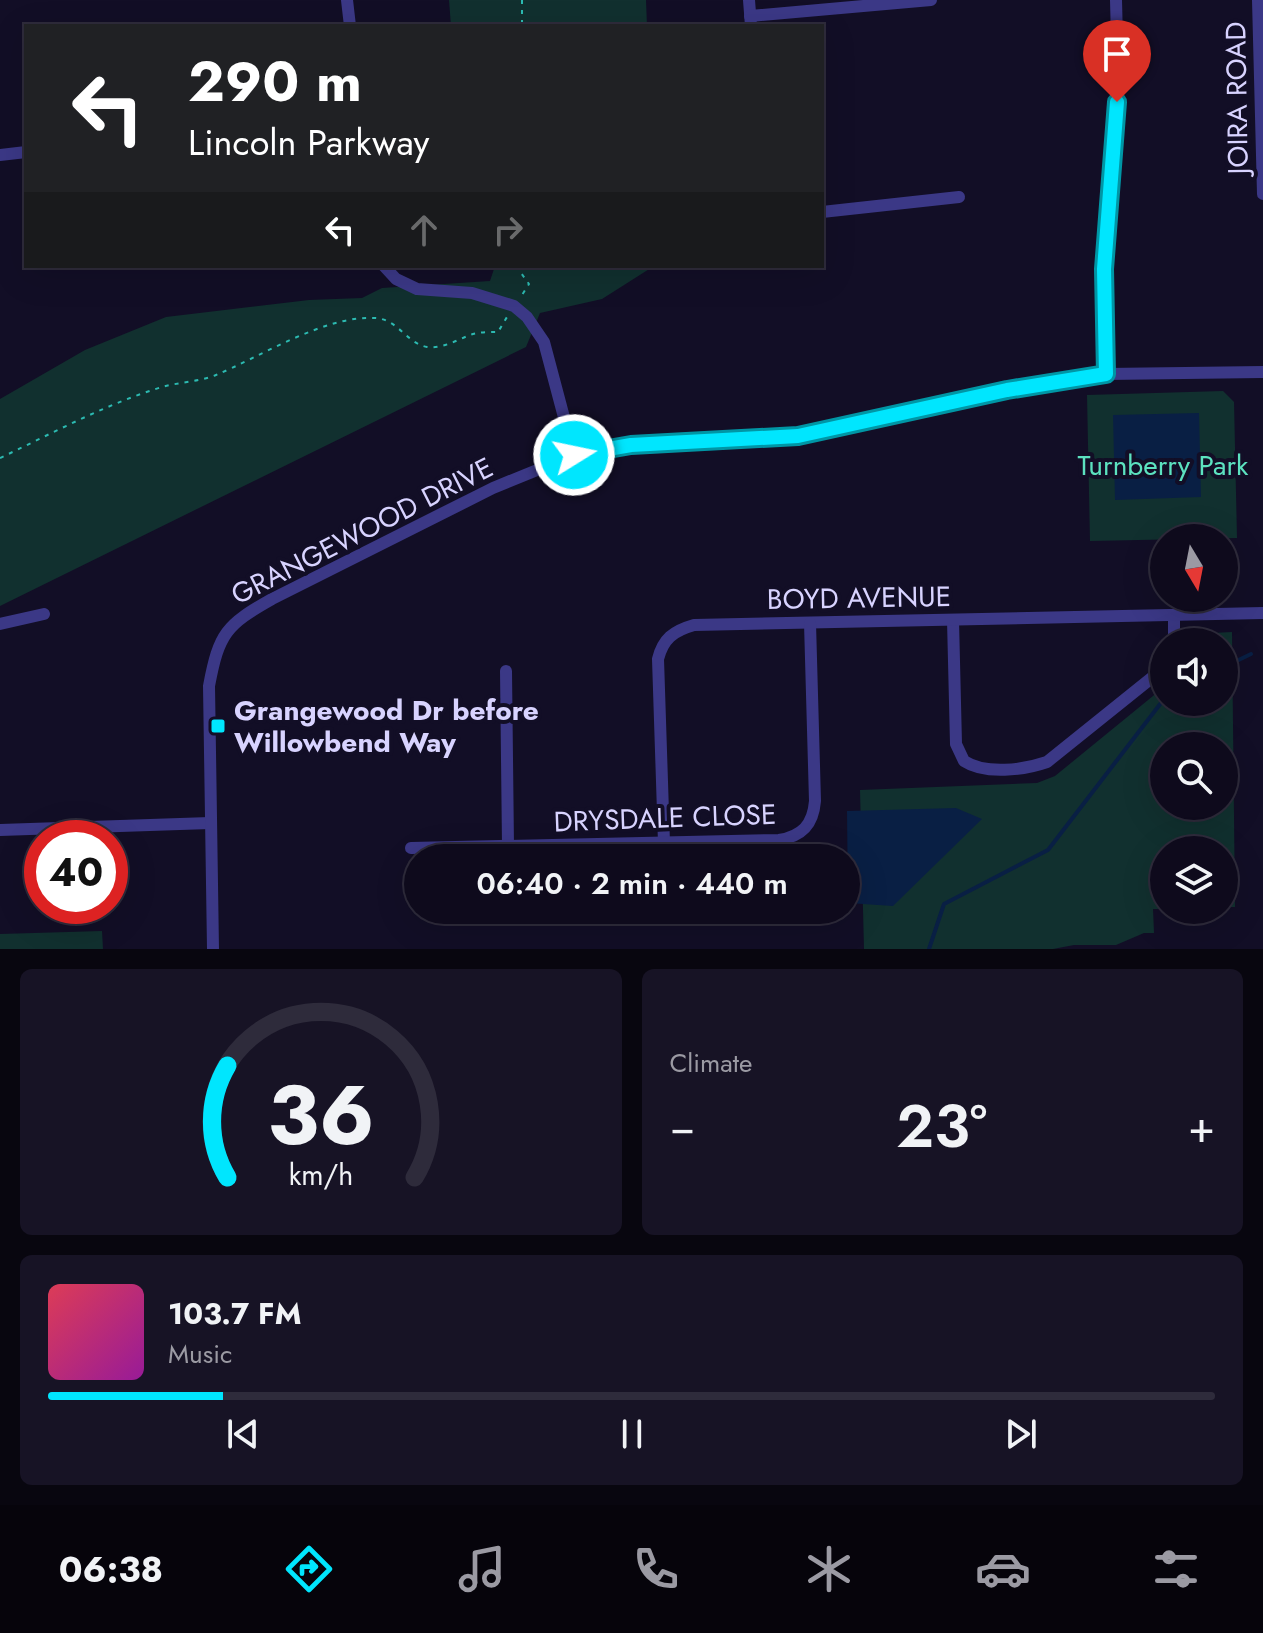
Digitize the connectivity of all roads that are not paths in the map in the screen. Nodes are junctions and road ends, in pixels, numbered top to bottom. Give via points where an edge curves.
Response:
1 (347, 0) edge
2 (749, 0) edge
3 (931, 0) edge
4 (1116, 0) edge
5 (1258, 0) edge
6 (750, 21) edge
7 (350, 24) edge
8 (24, 152) edge
9 (0, 155) edge
10 (1263, 194) edge
11 (959, 197) dead end
12 (824, 212) edge
13 (386, 268) edge
14 (1263, 372) edge
15 (1106, 374) junction
16 (574, 455) junction
17 (1263, 613) edge
18 (44, 614) dead end
19 (1174, 616) junction
20 (953, 620) junction
21 (810, 623) junction
22 (0, 624) edge
23 (1174, 628) edge
24 (506, 671) dead end
25 (1150, 679) edge
26 (210, 823) junction
27 (0, 830) edge
28 (664, 843) junction
29 (508, 844) edge
30 (612, 844) edge
31 (213, 949) edge

1 - 7 street
2 - 6 street
3 - 6 street
4 - 15 street via 1118,77 1104,269
5 - 10 street, JOIRA ROAD
8 - 9 street
11 - 12 street
13 - 16 street via 417,289 472,293 514,306 527,317 544,342
14 - 15 street, GRANGEWOOD DRIVE
15 - 16 street, GRANGEWOOD DRIVE via 798,436 631,445
16 - 26 street, GRANGEWOOD DRIVE via 493,488 272,599 227,630 216,650 209,686
17 - 19 street, BOYD AVENUE
18 - 22 street
19 - 20 street, BOYD AVENUE
19 - 23 street
20 - 21 street, BOYD AVENUE
20 - 25 street via 956,744 964,761 981,769 1047,762
21 - 28 street, DRYSDALE CLOSE via 812,821 799,834 779,840
21 - 28 street, BOYD AVENUE via 694,625 669,636 661,647
24 - 29 street
26 - 27 street
26 - 31 street, GRANGEWOOD DRIVE
28 - 30 street, DRYSDALE CLOSE

